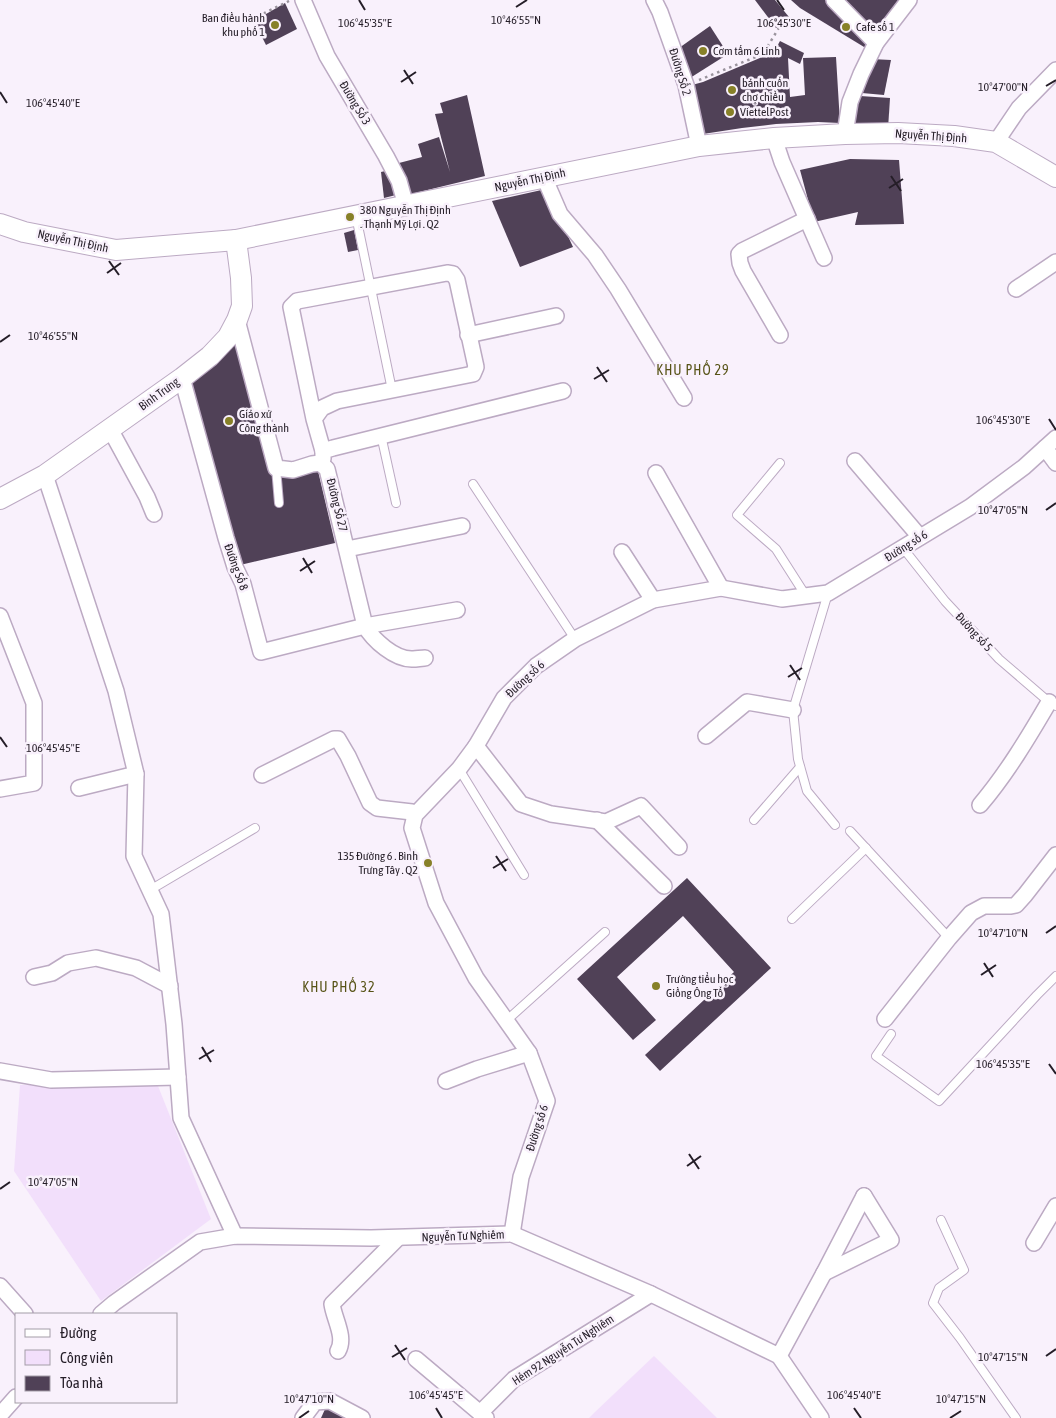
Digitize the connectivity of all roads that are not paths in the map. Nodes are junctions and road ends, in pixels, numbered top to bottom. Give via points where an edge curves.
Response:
1 (303, 0) edge
2 (654, 0) edge
3 (834, 0) edge
4 (909, 0) edge
5 (876, 43) junction
6 (1056, 70) edge
7 (845, 134) junction
8 (774, 138) junction
9 (996, 142) junction
10 (699, 146) junction
11 (544, 177) junction
12 (1056, 177) edge
13 (406, 206) junction
14 (356, 216) junction
15 (807, 219) junction
16 (0, 224) edge
17 (236, 240) junction
18 (824, 258) dead end
19 (1056, 262) edge
20 (371, 288) junction
21 (1016, 289) dead end
22 (556, 316) dead end
23 (237, 320) junction
24 (468, 335) junction
25 (780, 335) dead end
26 (182, 378) junction
27 (392, 390) junction
28 (563, 391) dead end
29 (684, 398) dead end
30 (314, 418) junction
31 (110, 429) junction
32 (381, 435) junction
33 (1050, 443) edge
34 (323, 459) junction
35 (855, 461) dead end
36 (780, 463) dead end
37 (1056, 463) edge
38 (276, 468) junction
39 (656, 474) dead end
40 (45, 475) junction
41 (473, 484) dead end
42 (0, 499) edge
43 (279, 503) dead end
44 (396, 503) dead end
45 (154, 514) dead end
46 (462, 526) dead end
47 (920, 537) junction
48 (903, 548) junction
49 (347, 549) junction
50 (622, 552) dead end
51 (721, 588) junction
52 (828, 593) junction
53 (806, 596) junction
54 (653, 600) junction
55 (457, 610) dead end
56 (0, 616) edge
57 (365, 626) junction
58 (575, 639) junction
59 (425, 658) dead end
60 (1053, 704) edge
61 (792, 710) junction
62 (706, 736) dead end
63 (476, 746) junction
64 (800, 767) junction
65 (458, 769) junction
66 (136, 774) junction
67 (262, 775) dead end
68 (79, 788) dead end
69 (0, 789) edge
70 (980, 805) dead end
71 (415, 815) junction
72 (597, 820) junction
73 (754, 820) dead end
74 (834, 825) dead end
75 (255, 828) dead end
76 (850, 831) dead end
77 (679, 847) dead end
78 (866, 848) junction
79 (1056, 855) edge
80 (524, 874) dead end
81 (664, 886) dead end
82 (150, 890) junction
83 (792, 919) dead end
84 (605, 932) dead end
85 (950, 938) junction
86 (1056, 976) edge
87 (34, 977) dead end
88 (170, 986) junction
89 (884, 1019) dead end
90 (506, 1021) junction
91 (891, 1034) dead end
92 (529, 1053) junction
93 (0, 1072) edge
94 (178, 1077) junction
95 (446, 1081) dead end
96 (1056, 1206) edge
97 (941, 1220) dead end
98 (512, 1234) junction
99 (235, 1236) junction
100 (398, 1238) junction
101 (1034, 1243) dead end
102 (824, 1274) junction
103 (0, 1286) edge
104 (650, 1294) junction
105 (24, 1313) edge
106 (102, 1313) edge
107 (338, 1351) dead end
108 (779, 1356) junction
109 (416, 1360) dead end
110 (15, 1398) edge
111 (0, 1414) edge
112 (483, 1415) edge
113 (303, 1418) edge
114 (362, 1418) edge
115 (821, 1418) edge
116 (1016, 1418) edge

1 - 13 street, Đường Số 3 via 327,56 399,181
2 - 10 street, Đường Số 2 via 686,85
3 - 5 street
4 - 5 street
5 - 7 street via 850,102
6 - 9 street via 1019,108
7 - 8 main road, Nguyễn Thị Định
7 - 9 main road, Nguyễn Thị Định via 898,133
8 - 10 main road, Nguyễn Thị Định
8 - 15 street
9 - 12 main road, Nguyễn Thị Định
10 - 11 main road, Nguyễn Thị Định
11 - 13 main road, Nguyễn Thị Định
11 - 29 street via 560,214 618,289
13 - 14 main road, Nguyễn Thị Định
14 - 17 main road, Nguyễn Thị Định
14 - 20 lane
15 - 18 street
15 - 25 street via 739,254 743,271
16 - 17 main road, Nguyễn Thị Định via 24,232 116,250
17 - 23 main road, Bình Trưng via 242,306
19 - 21 street
20 - 24 street via 454,274
20 - 27 lane
20 - 30 street via 297,301 291,306
22 - 24 street
23 - 26 main road, Bình Trưng via 216,350
23 - 38 street
24 - 27 street via 476,367 473,374
26 - 31 main road, Bình Trưng
26 - 57 street, Đường Số 8 via 261,652
27 - 30 street via 337,401 322,408
28 - 32 street
30 - 34 street
31 - 40 main road, Bình Trưng
31 - 45 street
32 - 34 street via 333,448
32 - 44 lane
33 - 37 street
33 - 47 street, Đường số 6 via 970,507
34 - 38 street, Đường Số 27 via 320,463 293,470
34 - 49 street, Đường Số 27
35 - 47 street
36 - 53 lane via 737,515 776,549
38 - 43 lane
39 - 51 street
40 - 42 main road, Bình Trưng
40 - 66 street via 116,691
41 - 58 lane
46 - 49 street
47 - 48 street, Đường số 6
48 - 52 street, Đường số 6
48 - 60 lane, Đường số 5 via 998,659
49 - 57 street, Đường Số 27
50 - 54 street
51 - 53 street, Đường số 6 via 782,599
51 - 54 street, Đường số 6
52 - 53 street, Đường số 6
52 - 61 lane
54 - 58 street, Đường số 6
55 - 57 street
56 - 69 street via 34,704 34,783
57 - 59 street via 371,636 392,652 406,659
58 - 63 street, Đường số 6 via 536,666 504,698
60 - 70 street
61 - 62 street via 747,702
61 - 64 lane
63 - 65 street, Đường số 6
63 - 72 street via 521,804 551,814
64 - 73 lane
64 - 74 lane via 807,791
65 - 71 street, Đường số 6
65 - 80 lane
66 - 68 street
66 - 82 street via 134,856
67 - 71 street via 338,739 372,805
71 - 90 street, Đường số 6 via 412,828 436,903 476,978
72 - 77 street via 606,822 641,806
72 - 81 street
75 - 82 lane
76 - 78 lane
78 - 83 lane
78 - 85 lane
79 - 85 street via 1016,904 978,909
82 - 88 street via 162,914
84 - 90 lane
85 - 89 street
86 - 91 lane via 939,1101 876,1056
87 - 88 street via 52,973 68,963 96,958 136,968
88 - 94 street
90 - 92 street, Đường số 6
92 - 95 street
92 - 98 street, Đường số 6 via 547,1102 521,1177
93 - 94 street via 51,1080
94 - 99 street via 181,1118
96 - 101 street
97 - 116 lane via 964,1270 939,1288 933,1303
98 - 100 street, Nguyễn Tư Nghiêm
98 - 104 street, Nguyễn Tư Nghiêm
99 - 100 street, Nguyễn Tư Nghiêm
99 - 106 street, Nguyễn Tư Nghiêm via 200,1242
100 - 107 street via 332,1304 341,1341
102 - 102 street via 892,1240 864,1196 860,1205
102 - 108 street
103 - 105 street
104 - 108 street, Nguyễn Tư Nghiêm
104 - 112 street, Hẻm 92 Nguyễn Tư Nghiêm via 514,1379
108 - 115 street
109 - 112 street
110 - 111 street
113 - 114 street via 314,1402 330,1401

